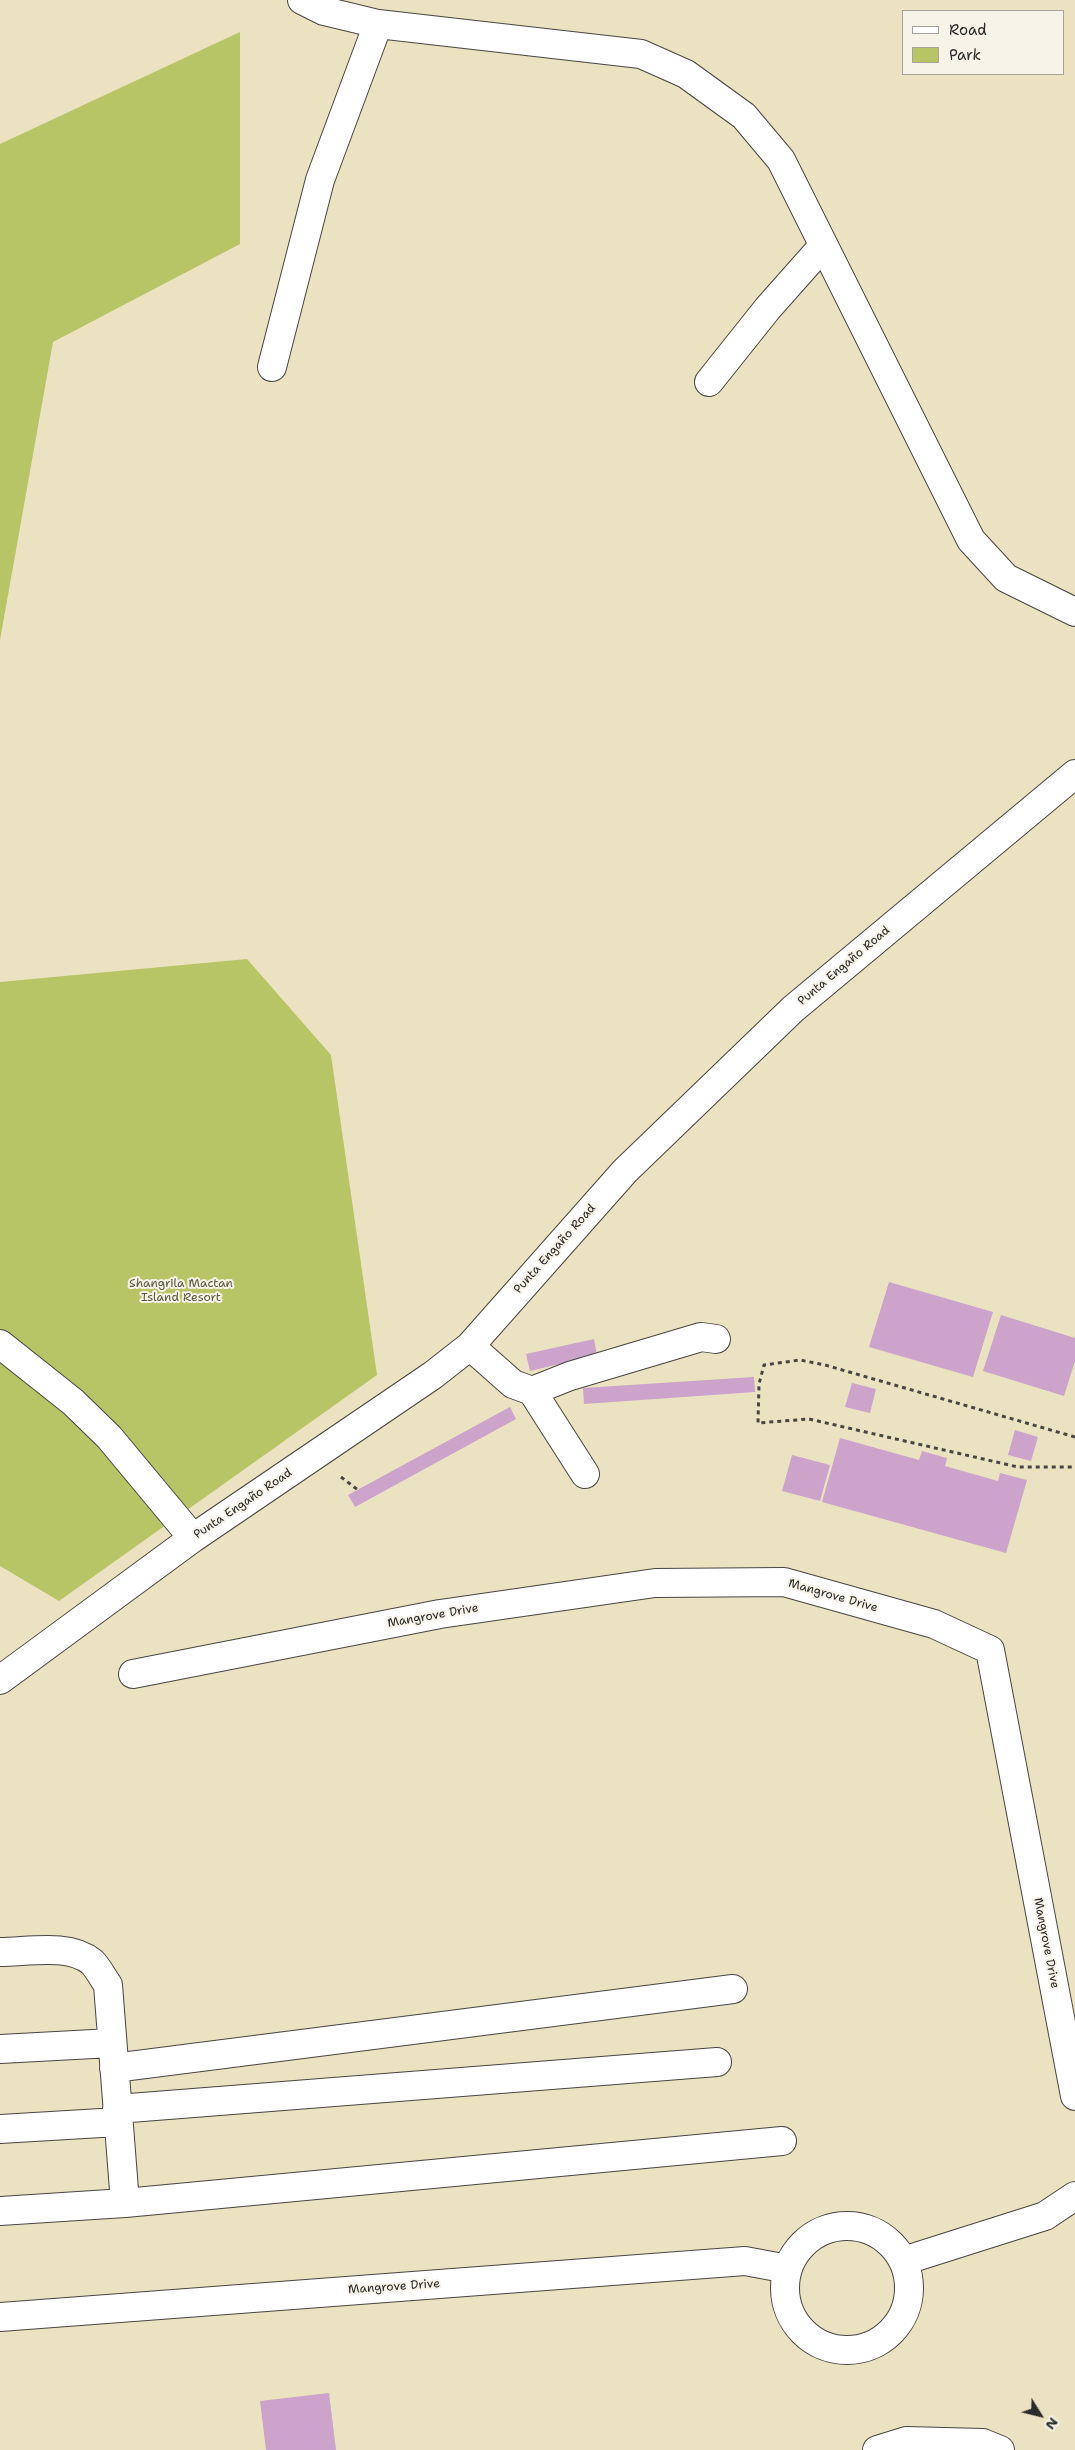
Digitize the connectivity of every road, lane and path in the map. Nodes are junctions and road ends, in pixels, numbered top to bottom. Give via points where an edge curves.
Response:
1 (302, 0) edge
2 (378, 24) junction
3 (823, 246) junction
4 (272, 367) dead end
5 (709, 382) dead end
6 (1075, 612) edge
7 (1075, 774) edge
8 (716, 1339) dead end
9 (0, 1344) edge
10 (470, 1346) junction
11 (532, 1391) junction
12 (1075, 1437) edge
13 (1075, 1467) edge
14 (585, 1474) dead end
15 (192, 1538) junction
16 (133, 1674) dead end
17 (0, 1680) edge
18 (0, 1952) edge
19 (732, 1989) dead end
20 (0, 2049) edge
21 (113, 2055) junction
22 (717, 2062) dead end
23 (1075, 2096) edge
24 (118, 2116) junction
25 (0, 2129) edge
26 (782, 2141) dead end
27 (1075, 2196) edge
28 (125, 2203) junction
29 (0, 2211) edge
30 (903, 2261) junction
31 (788, 2269) junction
32 (0, 2317) edge
33 (878, 2450) edge
34 (1000, 2450) edge

1 - 2 street via 324,11
2 - 3 street via 641,54 686,74 744,116 781,160
2 - 4 street via 320,180
3 - 5 street
3 - 6 street via 971,540 1006,578
7 - 10 street, Punta Engaño Road via 793,1009 625,1171
8 - 11 street via 700,1337 570,1376
9 - 15 street via 60,1390 109,1437
10 - 11 street via 513,1384
10 - 15 street, Punta Engaño Road via 433,1375
11 - 14 street
12 - 13 path via 800,1360 764,1365 757,1384 758,1423 809,1419 1018,1467
15 - 17 street, Punta Engaño Road
16 - 23 street, Mangrove Drive via 440,1614 655,1583 784,1582 934,1624 990,1650
18 - 21 street via 62,1950 85,1957 94,1964 108,1985
19 - 21 street
20 - 21 street
21 - 24 street
22 - 24 street
24 - 25 street
24 - 28 street
26 - 28 street
27 - 30 street via 1045,2216
28 - 29 street
30 - 31 street via 891,2244 874,2232 854,2226 833,2228 813,2236 798,2250
30 - 31 street via 908,2301 900,2320 888,2335 870,2346 851,2350 831,2348 812,2340 798,2326 788,2309 785,2289
31 - 32 street, Mangrove Drive via 745,2261
33 - 34 street via 906,2441 983,2442

